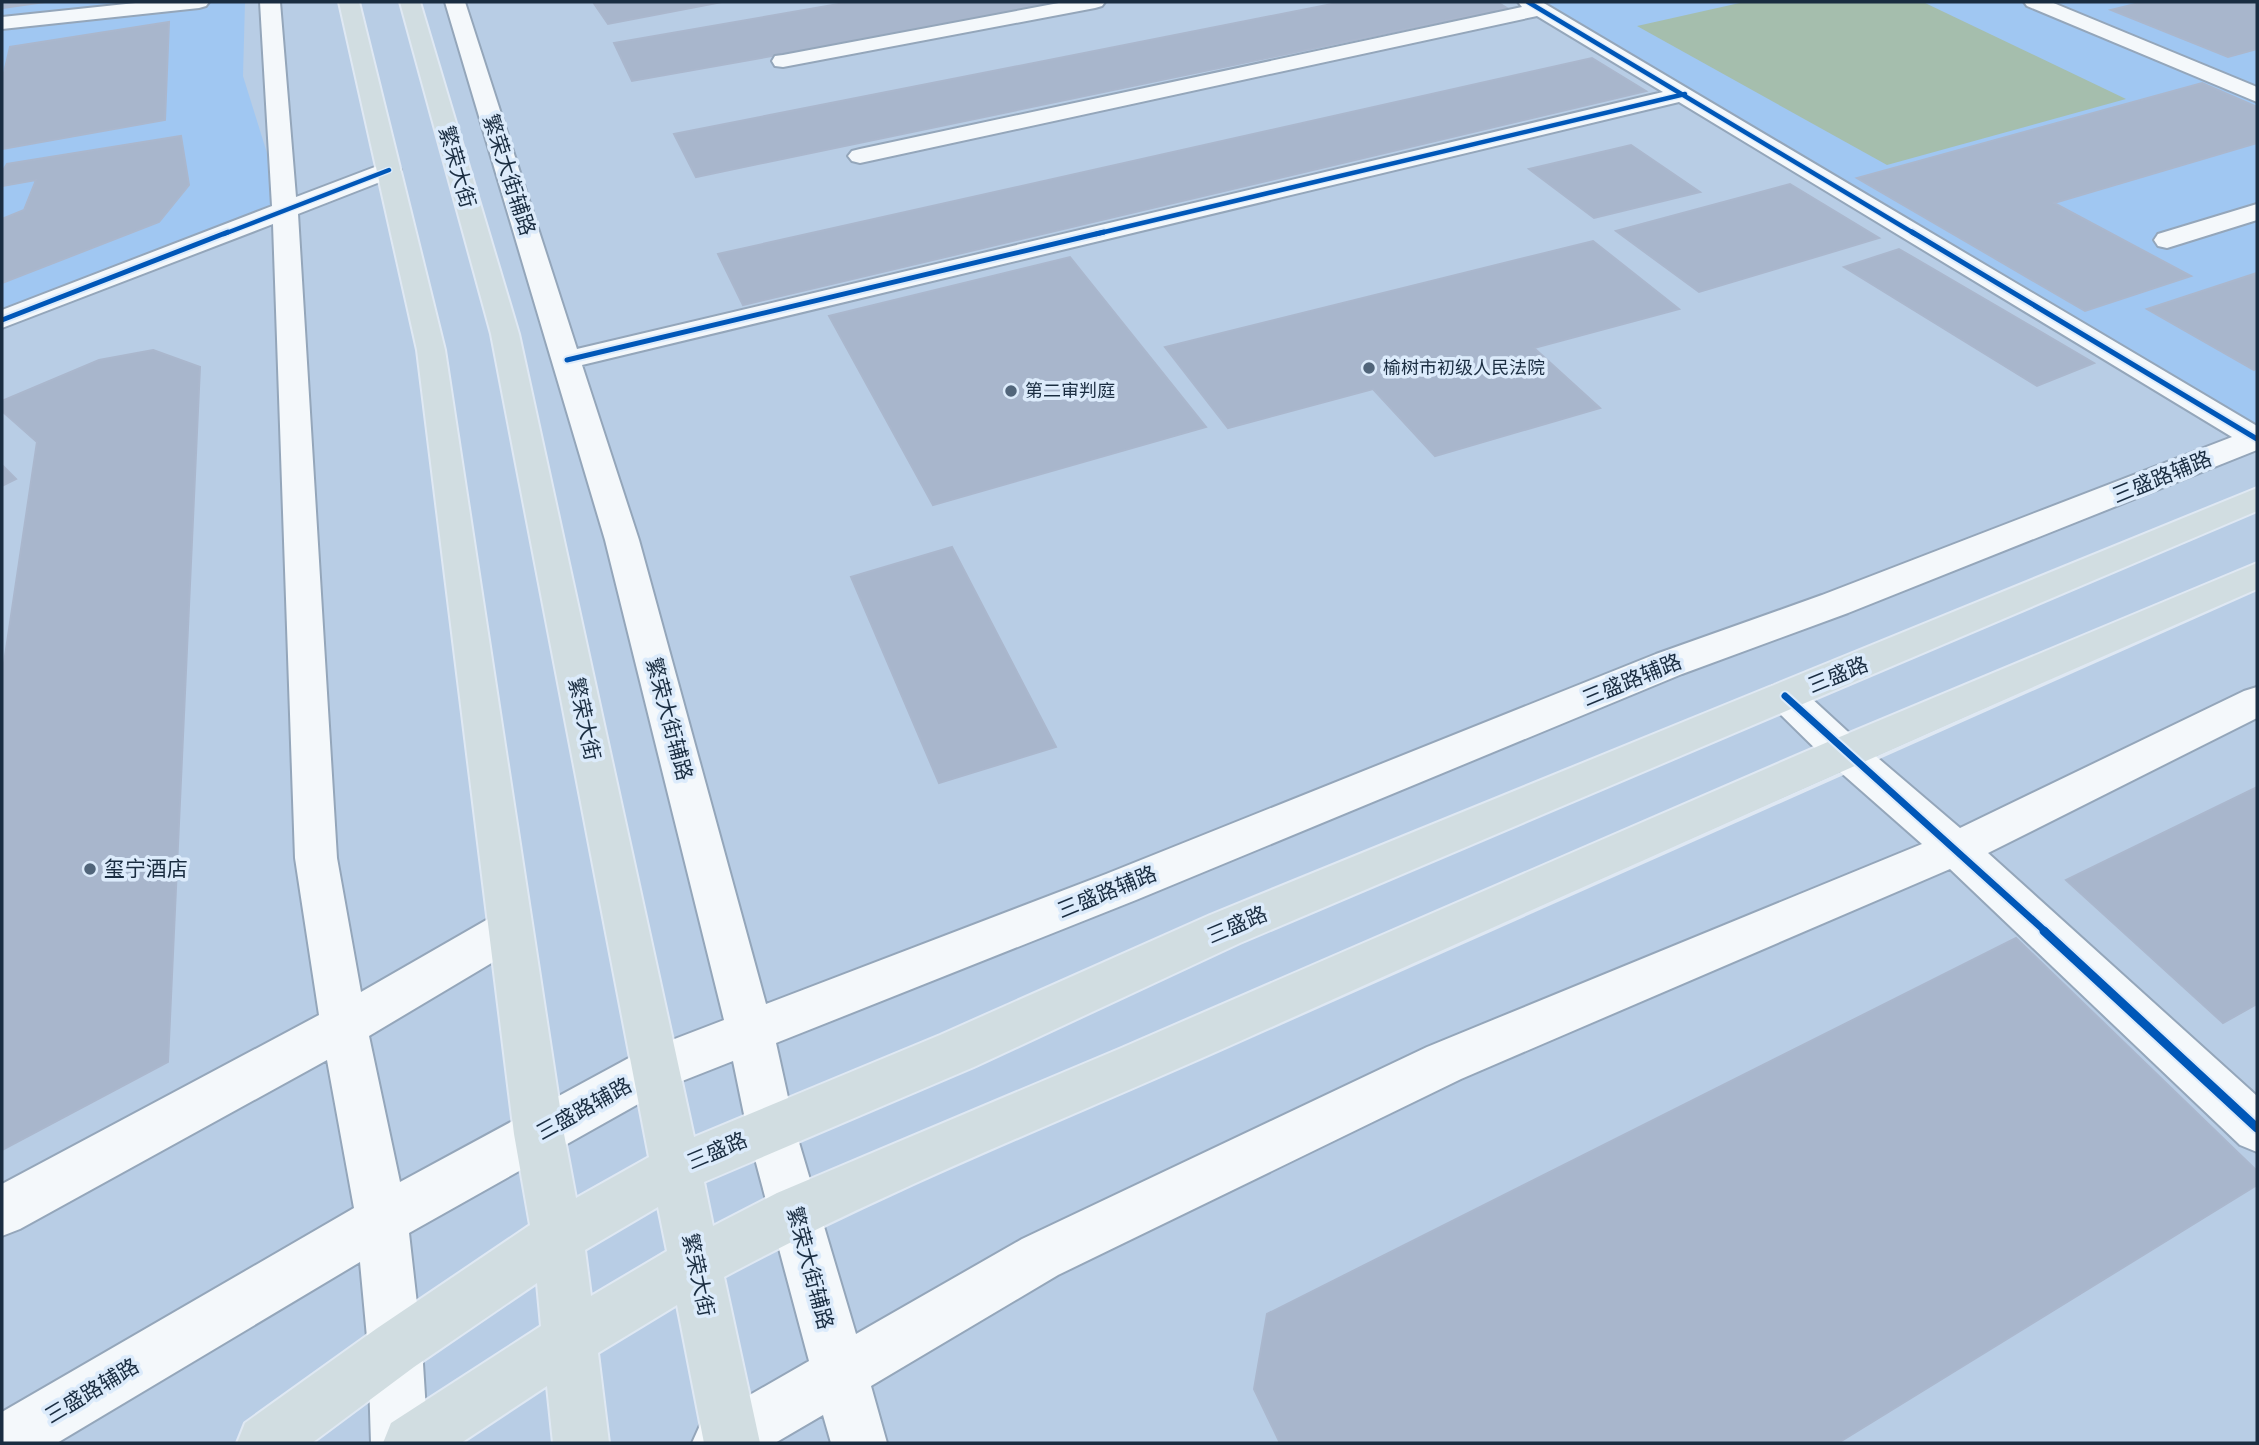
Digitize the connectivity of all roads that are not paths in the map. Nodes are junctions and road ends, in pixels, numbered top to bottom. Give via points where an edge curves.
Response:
1 (198, 2) edge
2 (270, 2) edge
3 (349, 2) edge
4 (410, 2) edge
5 (455, 2) edge
6 (1095, 2) edge
7 (2034, 2) edge
8 (1535, 5) edge
9 (2, 23) edge
10 (783, 61) dead end
11 (1685, 94) junction
12 (2257, 94) edge
13 (860, 156) dead end
14 (389, 170) junction
15 (285, 211) junction
16 (2257, 212) edge
17 (2167, 240) dead end
18 (2, 320) edge
19 (567, 360) junction
20 (2257, 439) edge
21 (2257, 499) edge
22 (2257, 575) edge
23 (1785, 696) junction
24 (2257, 701) edge
25 (1843, 752) junction
26 (1955, 848) junction
27 (510, 929) junction
28 (344, 1026) junction
29 (750, 1032) junction
30 (655, 1069) junction
31 (2257, 1128) edge
32 (771, 1129) junction
33 (539, 1134) junction
34 (676, 1169) junction
35 (2, 1211) edge
36 (795, 1211) junction
37 (382, 1220) junction
38 (558, 1237) junction
39 (695, 1264) junction
40 (568, 1340) junction
41 (395, 1349) junction
42 (838, 1374) junction
43 (728, 1441) edge
44 (4, 1443) edge
45 (265, 1443) edge
46 (400, 1443) edge
47 (411, 1443) edge
48 (581, 1443) edge
49 (859, 1443) edge

1 - 9 street
2 - 15 street
3 - 14 main road
4 - 30 main road, 繁荣大街 via 505,334
5 - 19 street, 繁荣大街辅路
6 - 10 street
7 - 12 street
8 - 11 street
8 - 13 street
11 - 19 street
11 - 20 street
14 - 15 street
14 - 27 main road via 431,350
15 - 18 street
15 - 28 street via 316,858
16 - 17 street
19 - 29 street, 繁荣大街辅路 via 622,540
20 - 29 street, 三盛路辅路 via 1669,664
21 - 23 main road, 三盛路
22 - 25 main road
23 - 25 street
23 - 32 main road, 三盛路 via 1225,929 957,1051
24 - 26 street
25 - 26 street
25 - 36 main road
26 - 31 street
26 - 42 street via 1444,1063 1040,1256
27 - 28 street
27 - 33 main road
28 - 35 street
28 - 37 street
29 - 30 street, 三盛路辅路
29 - 32 street, 繁荣大街辅路
30 - 33 street, 三盛路辅路
30 - 34 main road, 繁荣大街
32 - 34 main road, 三盛路
32 - 36 street, 繁荣大街辅路
33 - 37 street, 三盛路辅路
33 - 38 main road
34 - 38 main road, 三盛路
34 - 39 main road, 繁荣大街
36 - 39 main road
36 - 42 street, 繁荣大街辅路
37 - 41 street
37 - 44 street, 三盛路辅路
38 - 40 main road
38 - 41 main road, 三盛路
39 - 40 main road
39 - 43 main road, 繁荣大街
40 - 47 main road
40 - 48 main road
41 - 45 main road, 三盛路
41 - 46 street
42 - 43 street
42 - 49 street, 繁荣大街辅路

